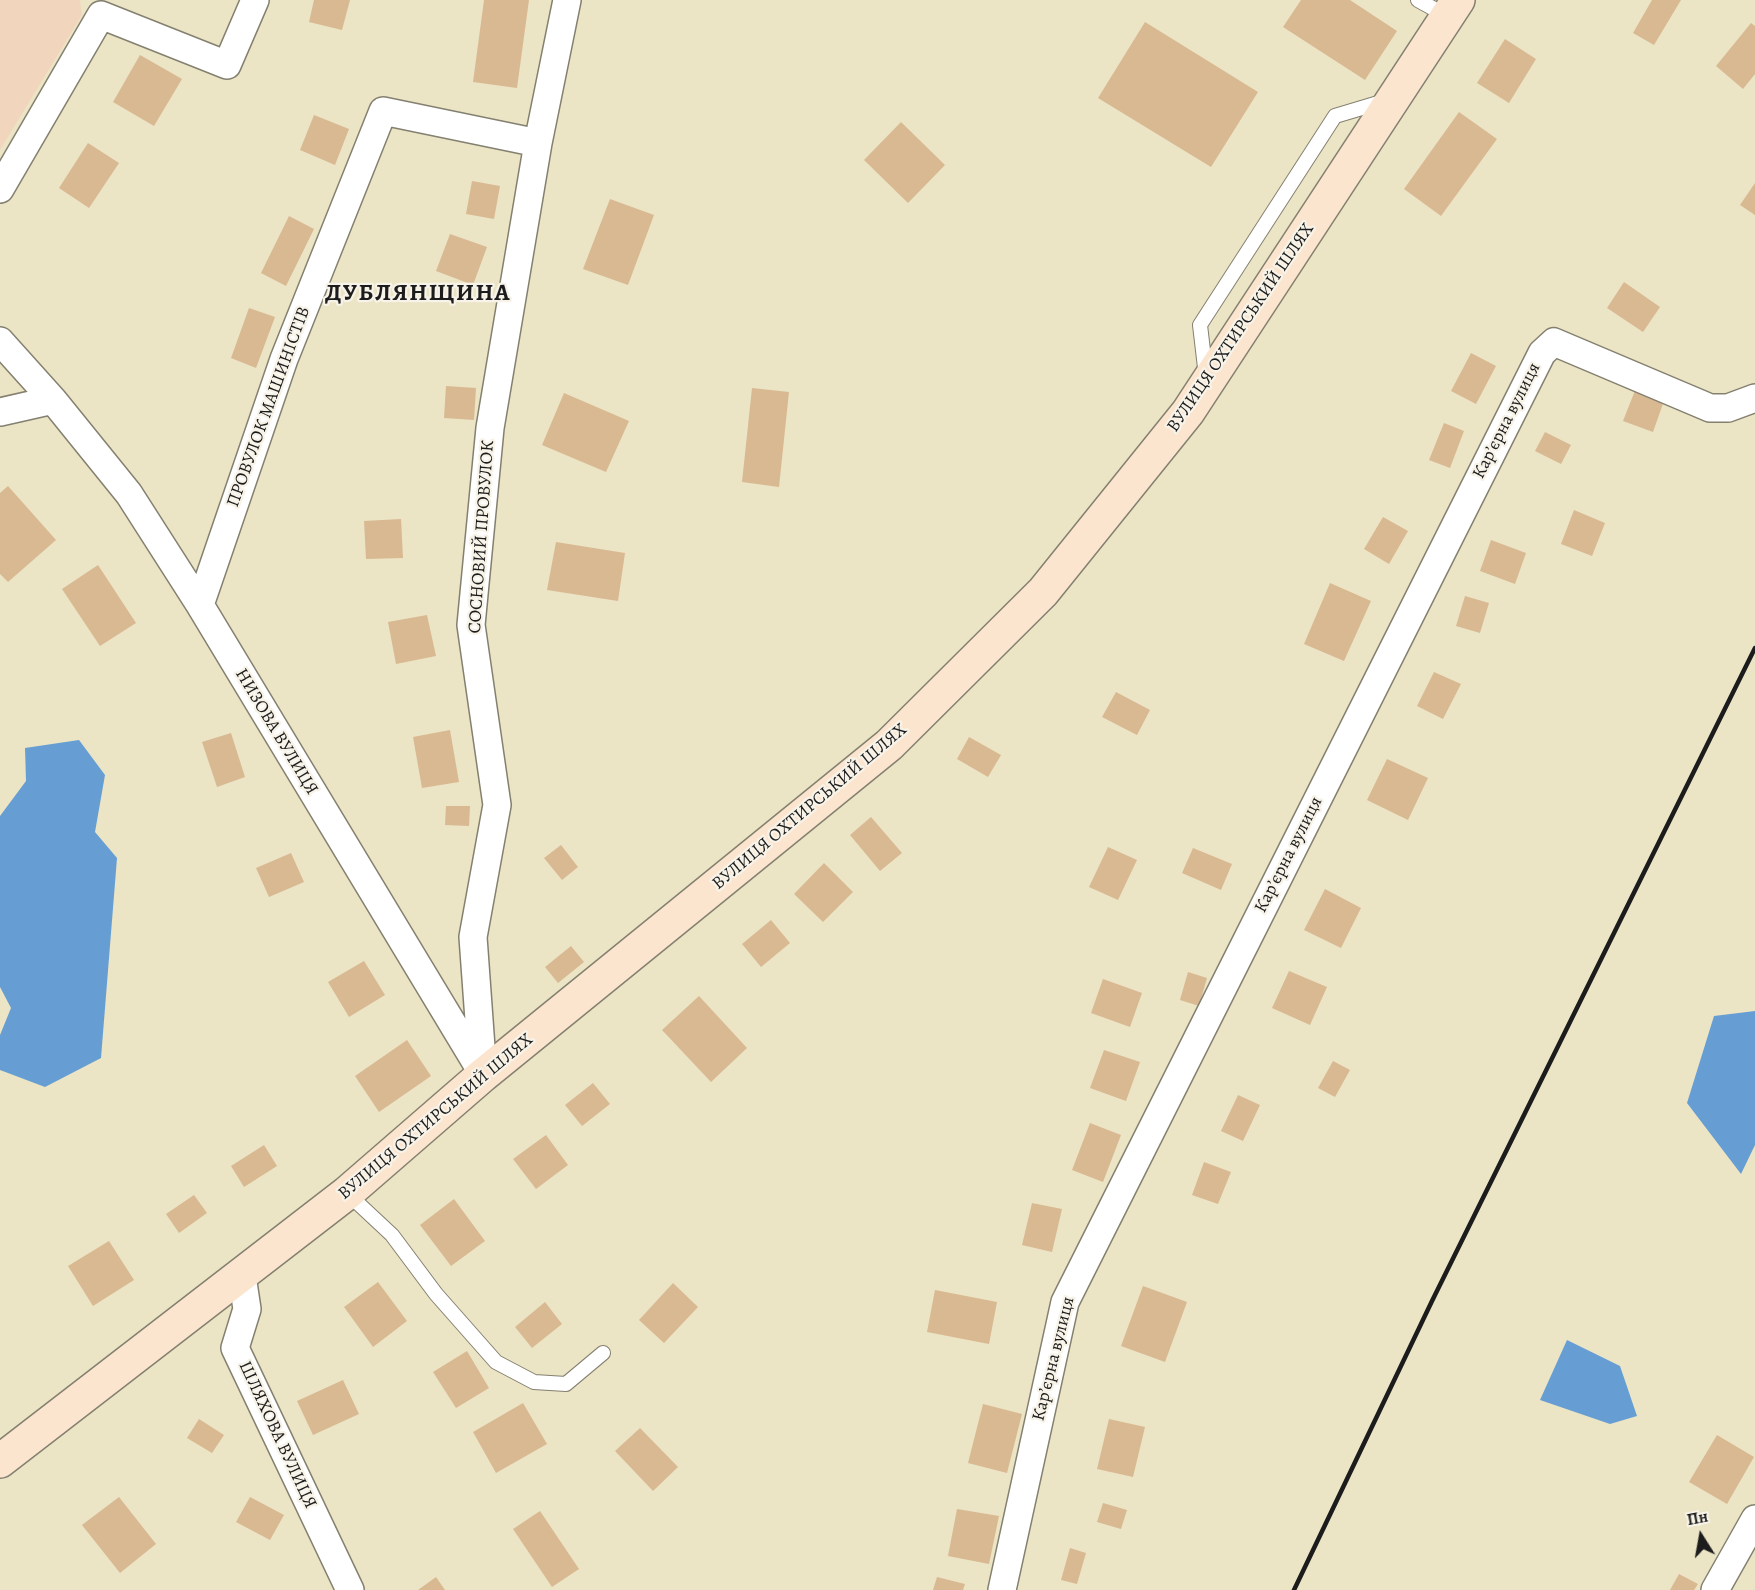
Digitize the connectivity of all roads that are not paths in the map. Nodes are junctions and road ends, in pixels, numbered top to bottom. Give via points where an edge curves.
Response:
1 (255, 0) edge
2 (567, 0) edge
3 (1418, 0) edge
4 (1453, 8) edge
5 (538, 143) junction
6 (0, 189) edge
7 (0, 341) edge
8 (1755, 398) edge
9 (53, 400) junction
10 (0, 412) edge
11 (200, 605) junction
12 (483, 1075) junction
13 (346, 1193) junction
14 (242, 1276) junction
15 (603, 1353) dead end
16 (0, 1461) edge
17 (1755, 1519) edge
18 (350, 1590) edge
19 (1002, 1590) edge
20 (1715, 1590) edge

1 - 6 street via 227,65 101,15
2 - 5 street, СОСНОВИЙ ПРОВУЛОК
3 - 4 lane
4 - 12 main road, ВУЛИЦЯ ОХТИРСЬКИЙ ШЛЯХ via 1188,412 1043,592 889,745
5 - 11 street, ПРОВУЛОК МАШИНІСТІВ via 383,111 284,359
5 - 12 street, СОСНОВИЙ ПРОВУЛОК via 490,428 471,625 497,805 473,937
7 - 9 street, НИЗОВА ВУЛИЦЯ
8 - 19 street, Карʼєрна вулиця via 1728,408 1710,408 1554,342 1542,353 1065,1302
9 - 10 street
9 - 11 street, НИЗОВА ВУЛИЦЯ via 129,494
11 - 12 street, НИЗОВА ВУЛИЦЯ
12 - 13 main road, ВУЛИЦЯ ОХТИРСЬКИЙ ШЛЯХ
13 - 14 main road, ВУЛИЦЯ ОХТИРСЬКИЙ ШЛЯХ
13 - 15 lane via 392,1235 436,1294 496,1362 534,1382 566,1384
14 - 16 main road, ВУЛИЦЯ ОХТИРСЬКИЙ ШЛЯХ
14 - 18 street, ШЛЯХОВА ВУЛИЦЯ via 247,1309 235,1348
17 - 20 street

